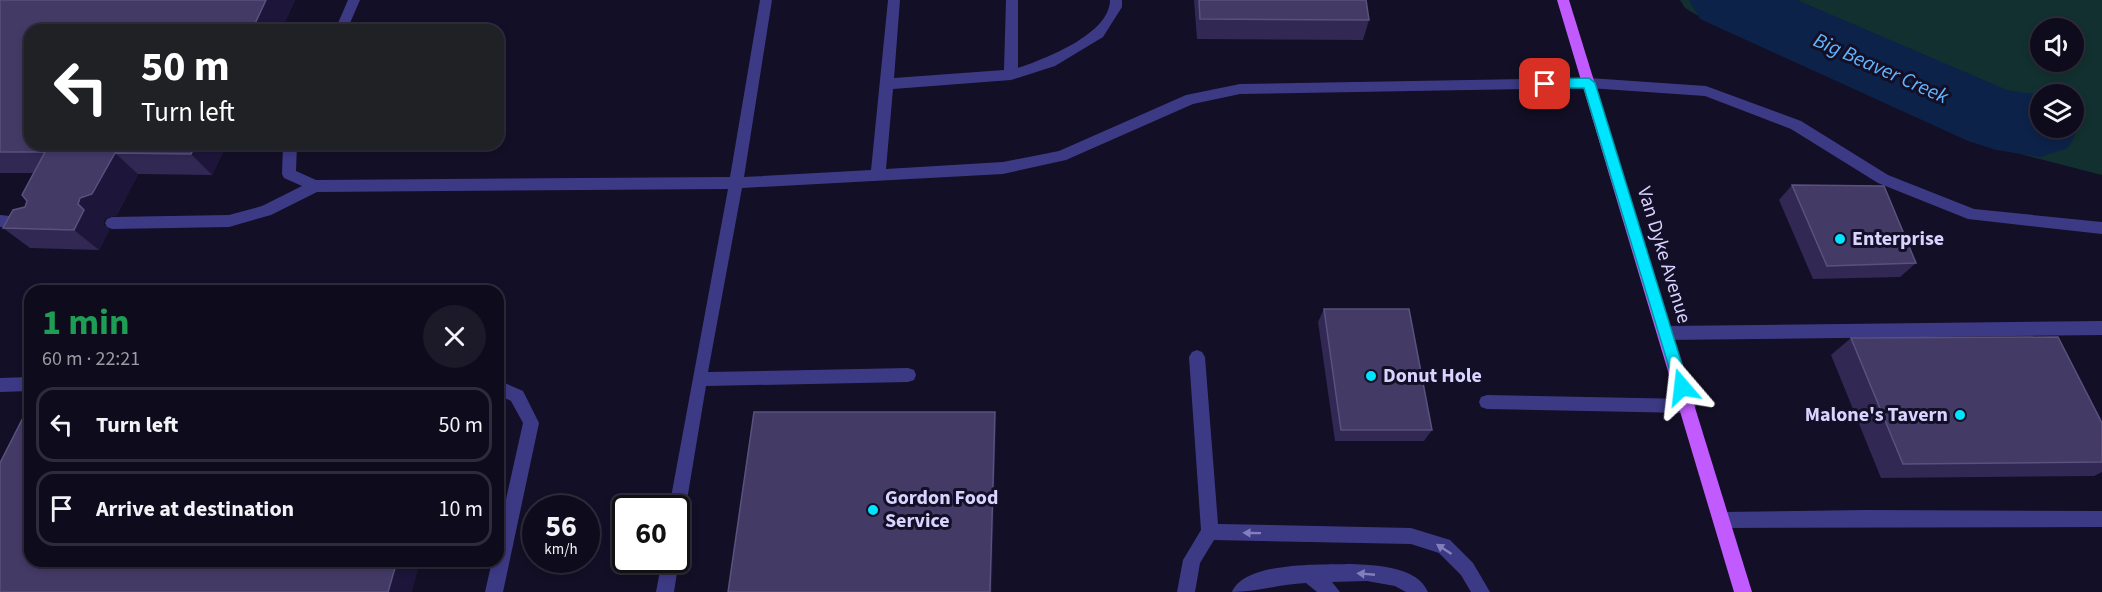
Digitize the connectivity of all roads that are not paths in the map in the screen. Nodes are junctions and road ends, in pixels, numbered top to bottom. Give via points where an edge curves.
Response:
1 (354, 0) edge
2 (766, 0) edge
3 (894, 0) edge
4 (1012, 0) edge
5 (1116, 0) edge
6 (1563, 0) edge
7 (344, 24) edge
8 (1011, 75) junction
9 (1589, 83) junction
10 (886, 84) junction
11 (288, 150) edge
12 (878, 175) junction
13 (736, 183) junction
14 (315, 186) junction
15 (0, 221) edge
16 (44, 222) edge
17 (112, 223) dead end
18 (2102, 228) edge
19 (2102, 328) edge
20 (1666, 333) junction
21 (1197, 357) dead end
22 (908, 375) dead end
23 (699, 379) junction
24 (24, 384) edge
25 (0, 385) edge
26 (504, 390) edge
27 (1487, 402) dead end
28 (1688, 406) junction
29 (680, 495) edge
30 (2102, 519) edge
31 (1722, 520) junction
32 (1210, 532) junction
33 (504, 546) edge
34 (499, 567) edge
35 (668, 573) edge
36 (1309, 575) junction
37 (494, 592) edge
38 (664, 592) edge
39 (1186, 592) edge
40 (1241, 592) edge
41 (1331, 592) edge
42 (1419, 592) edge
43 (1481, 592) edge
44 (1743, 592) edge

1 - 7 lane
2 - 13 lane
3 - 10 lane
4 - 8 lane
5 - 8 lane via 1116,7 1098,33 1050,62
6 - 9 main road, Van Dyke Avenue
8 - 10 lane
9 - 12 lane via 1240,89 1191,99 1061,156 1003,168
9 - 18 lane via 1706,91 1796,125 1883,179 1973,215
9 - 20 main road, Van Dyke Avenue
10 - 12 lane
11 - 14 lane via 289,174
12 - 13 lane
13 - 14 lane
13 - 23 lane
14 - 17 lane via 266,211 230,221
15 - 16 lane
19 - 20 lane
20 - 28 main road, Van Dyke Avenue
21 - 32 lane
22 - 23 lane
23 - 29 lane
24 - 25 lane
26 - 33 lane via 517,396 531,423
27 - 28 lane
28 - 31 main road, Van Dyke Avenue
30 - 31 lane
31 - 44 main road, Van Dyke Avenue
32 - 39 lane via 1192,560
43 -> 32 lane via 1467,569 1444,546 1411,536
34 - 37 lane
35 - 38 lane
36 - 40 lane via 1268,578
36 - 41 lane
42 -> 36 lane via 1413,585 1387,576

